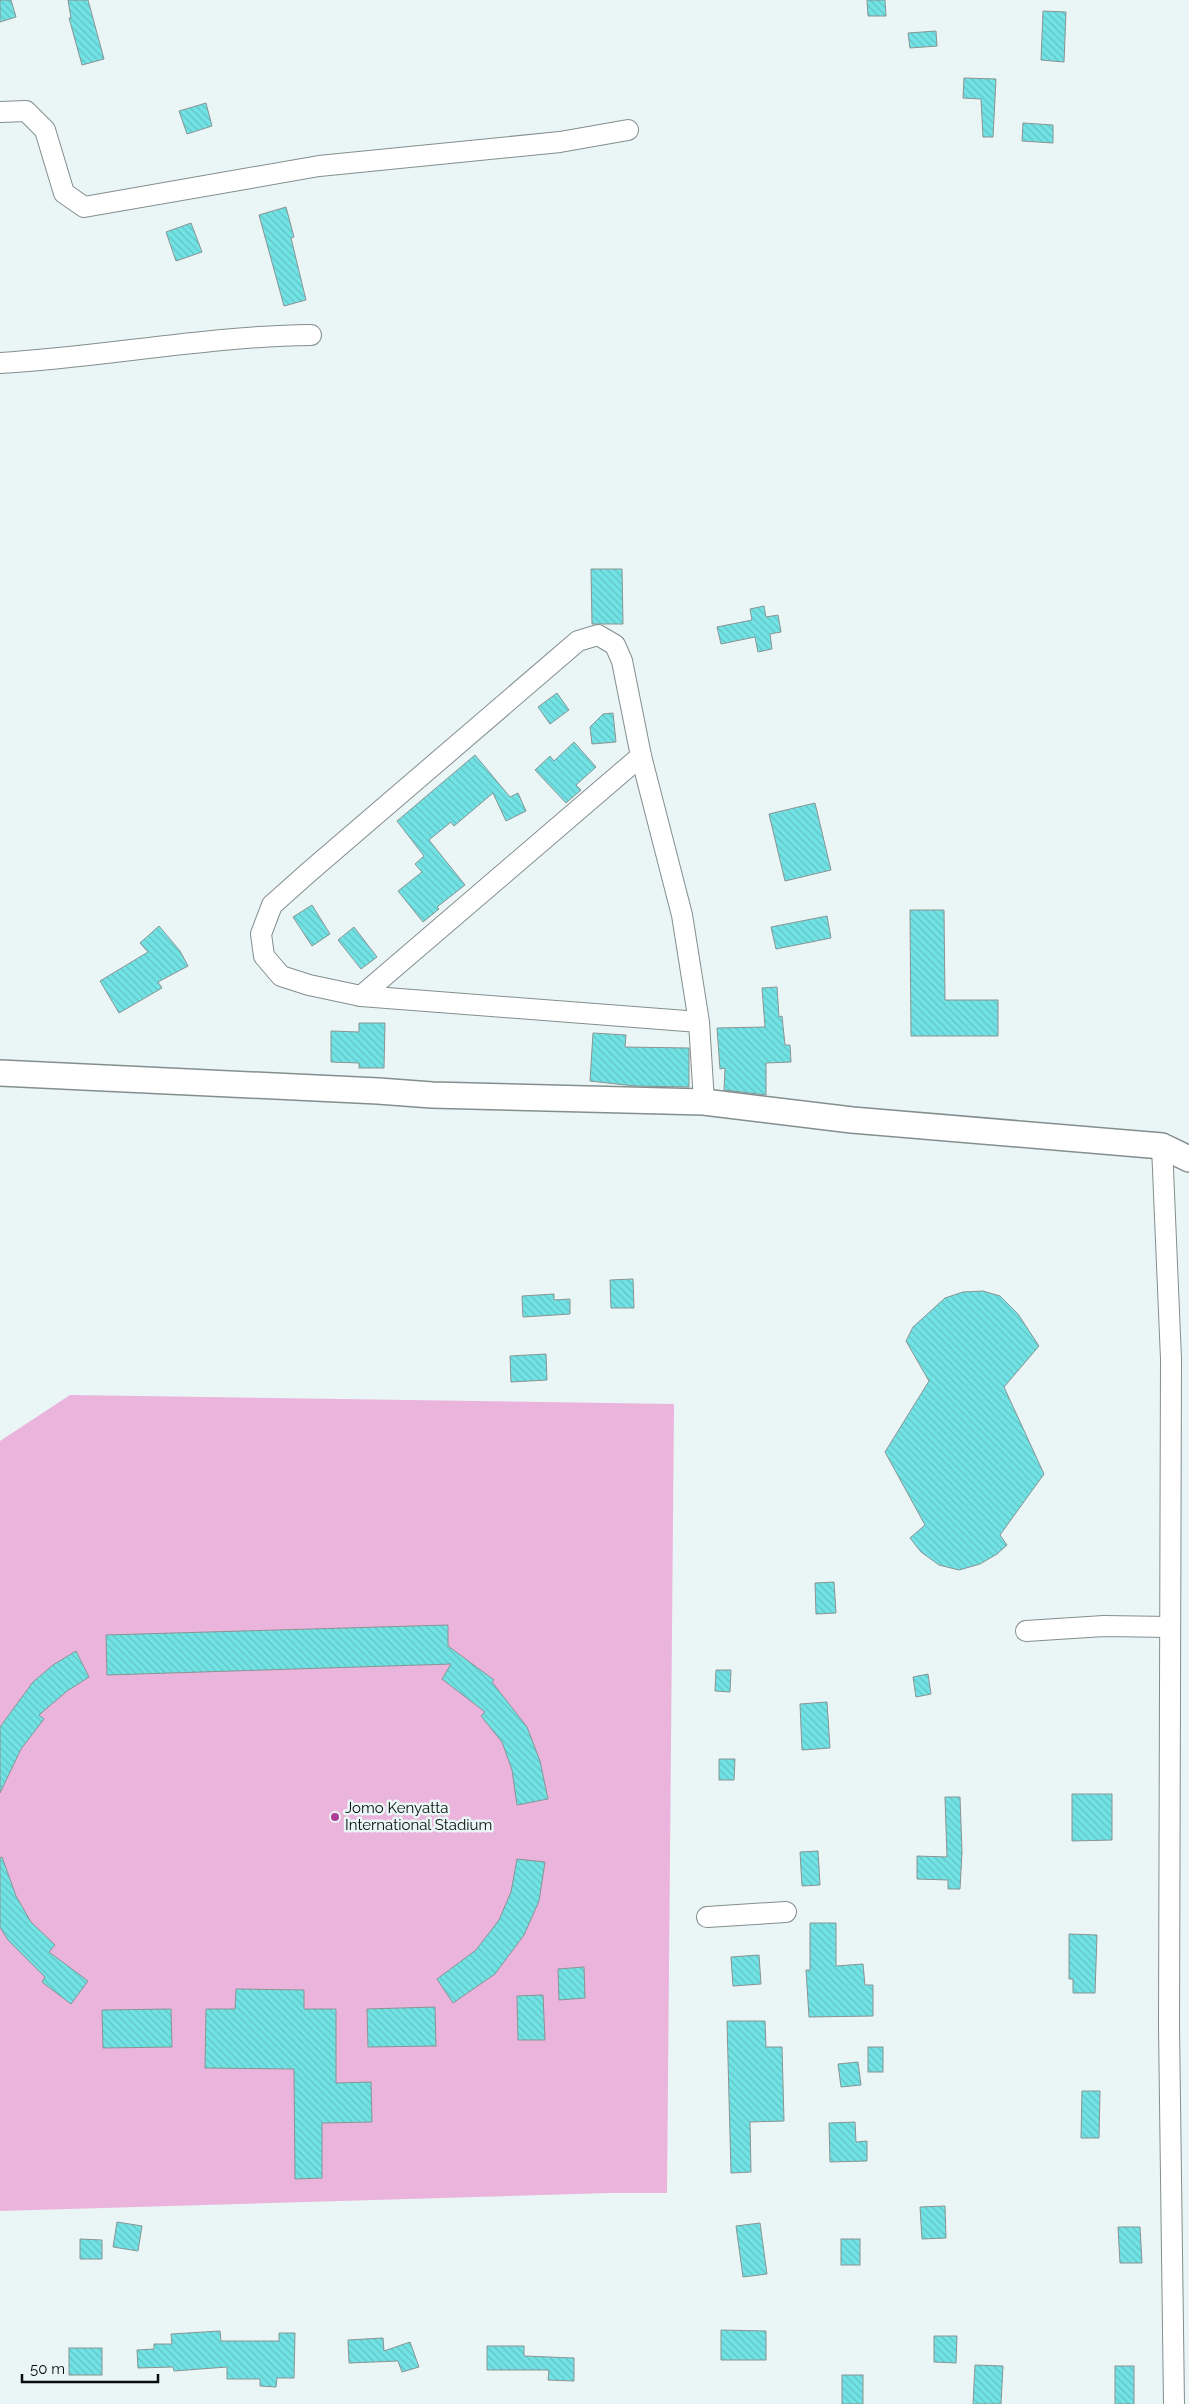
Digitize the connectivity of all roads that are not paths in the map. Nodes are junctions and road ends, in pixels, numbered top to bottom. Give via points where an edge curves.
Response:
1 (0, 112) edge
2 (628, 130) dead end
3 (311, 335) dead end
4 (0, 363) edge
5 (641, 756) junction
6 (361, 996) junction
7 (699, 1022) junction
8 (0, 1073) edge
9 (704, 1102) junction
10 (1162, 1146) junction
11 (1189, 1159) edge
12 (1170, 1627) junction
13 (1026, 1631) dead end
14 (786, 1912) dead end
15 (707, 1917) dead end
16 (1174, 2404) edge

1 - 2 street via 26,111 44,130 64,193 84,207 319,166 560,142
3 - 4 street via 258,335
5 - 6 street
5 - 6 street via 622,661 615,645 598,635 578,641 272,905 261,934 264,956 281,976
5 - 7 street via 682,915
6 - 7 street
7 - 9 street
8 - 9 street via 432,1096
9 - 10 street via 852,1120
10 - 11 street
10 - 12 street via 1171,1359
12 - 13 street via 1104,1626
12 - 16 street via 1169,2026
14 - 15 street

